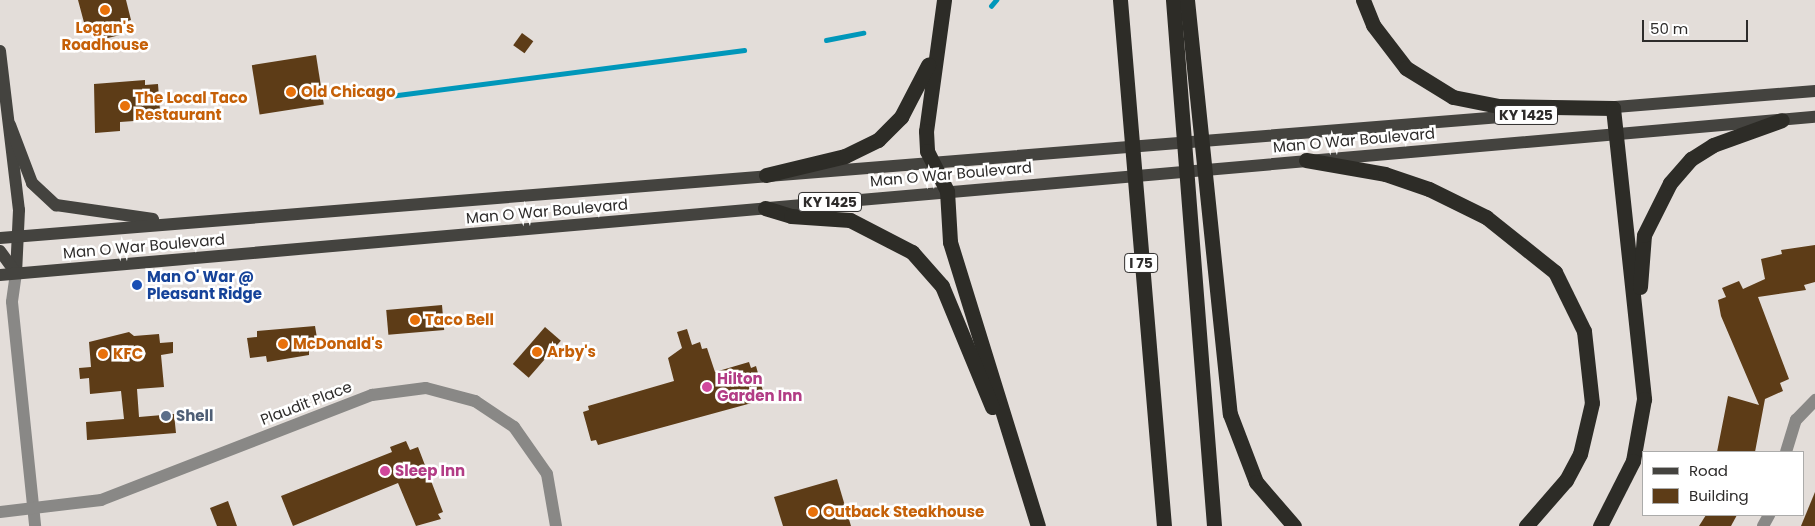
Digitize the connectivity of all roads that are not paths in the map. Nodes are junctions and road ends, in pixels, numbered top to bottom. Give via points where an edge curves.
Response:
1 (944, 0) edge
2 (1120, 0) edge
3 (1173, 0) edge
4 (1187, 0) edge
5 (1363, 0) edge
6 (942, 16) junction
7 (0, 51) edge
8 (1815, 91) edge
9 (1613, 108) junction
10 (1815, 117) edge
11 (1782, 120) junction
12 (10, 125) junction
13 (1617, 133) junction
14 (1306, 160) junction
15 (934, 165) junction
16 (766, 175) junction
17 (947, 191) junction
18 (765, 208) junction
19 (190, 221) junction
20 (19, 237) junction
21 (0, 238) edge
22 (0, 251) edge
23 (16, 273) junction
24 (0, 275) edge
25 (1638, 336) junction
26 (1815, 400) edge
27 (1786, 451) edge
28 (34, 508) junction
29 (0, 512) edge
30 (35, 526) edge
31 (556, 526) edge
32 (1038, 526) edge
33 (1164, 526) edge
34 (1214, 526) edge
35 (1294, 526) edge
36 (1526, 526) edge
37 (1600, 526) edge

1 - 6 highway
2 - 33 highway, I 75
3 - 34 highway
4 - 35 highway via 1230,414 1256,482
5 - 9 highway via 1373,25 1406,68 1453,97 1499,106
6 - 15 highway via 926,131
6 - 16 highway via 920,86 891,129 845,156
7 - 12 main road
8 - 9 main road, Man O War Boulevard / KY 1425
9 - 13 highway
9 - 15 main road, Man O War Boulevard / KY 1425
10 - 11 main road, Man O War Boulevard / KY 1425
11 - 13 main road, Man O War Boulevard / KY 1425
11 - 25 highway via 1713,145 1691,159 1670,183 1644,235
12 - 19 main road via 32,183 56,205 106,215
12 - 20 main road
13 - 14 main road, Man O War Boulevard / KY 1425
13 - 25 highway
14 - 17 main road, Man O War Boulevard / KY 1425
14 - 36 highway via 1385,174 1429,189 1486,217 1555,272 1576,307 1592,377 1587,430 1566,480
15 - 16 main road, Man O War Boulevard / KY 1425
15 - 17 highway
16 - 19 main road, Man O War Boulevard / KY 1425
17 - 18 main road, Man O War Boulevard / KY 1425
17 - 32 highway via 950,242
18 - 23 main road, Man O War Boulevard / KY 1425
18 - 32 highway via 791,216 850,220 895,240 928,268 954,310
19 - 20 main road, Man O War Boulevard
20 - 21 main road, Man O War Boulevard
20 - 23 main road
22 - 23 main road
23 - 24 main road, Man O War Boulevard
23 - 28 street via 12,302
25 - 37 highway via 1644,399 1640,435
26 - 27 street via 1796,420
28 - 29 street, Plaudit Place
28 - 30 street
28 - 31 street, Plaudit Place via 101,500 372,395 426,388 475,401 514,427 547,474

